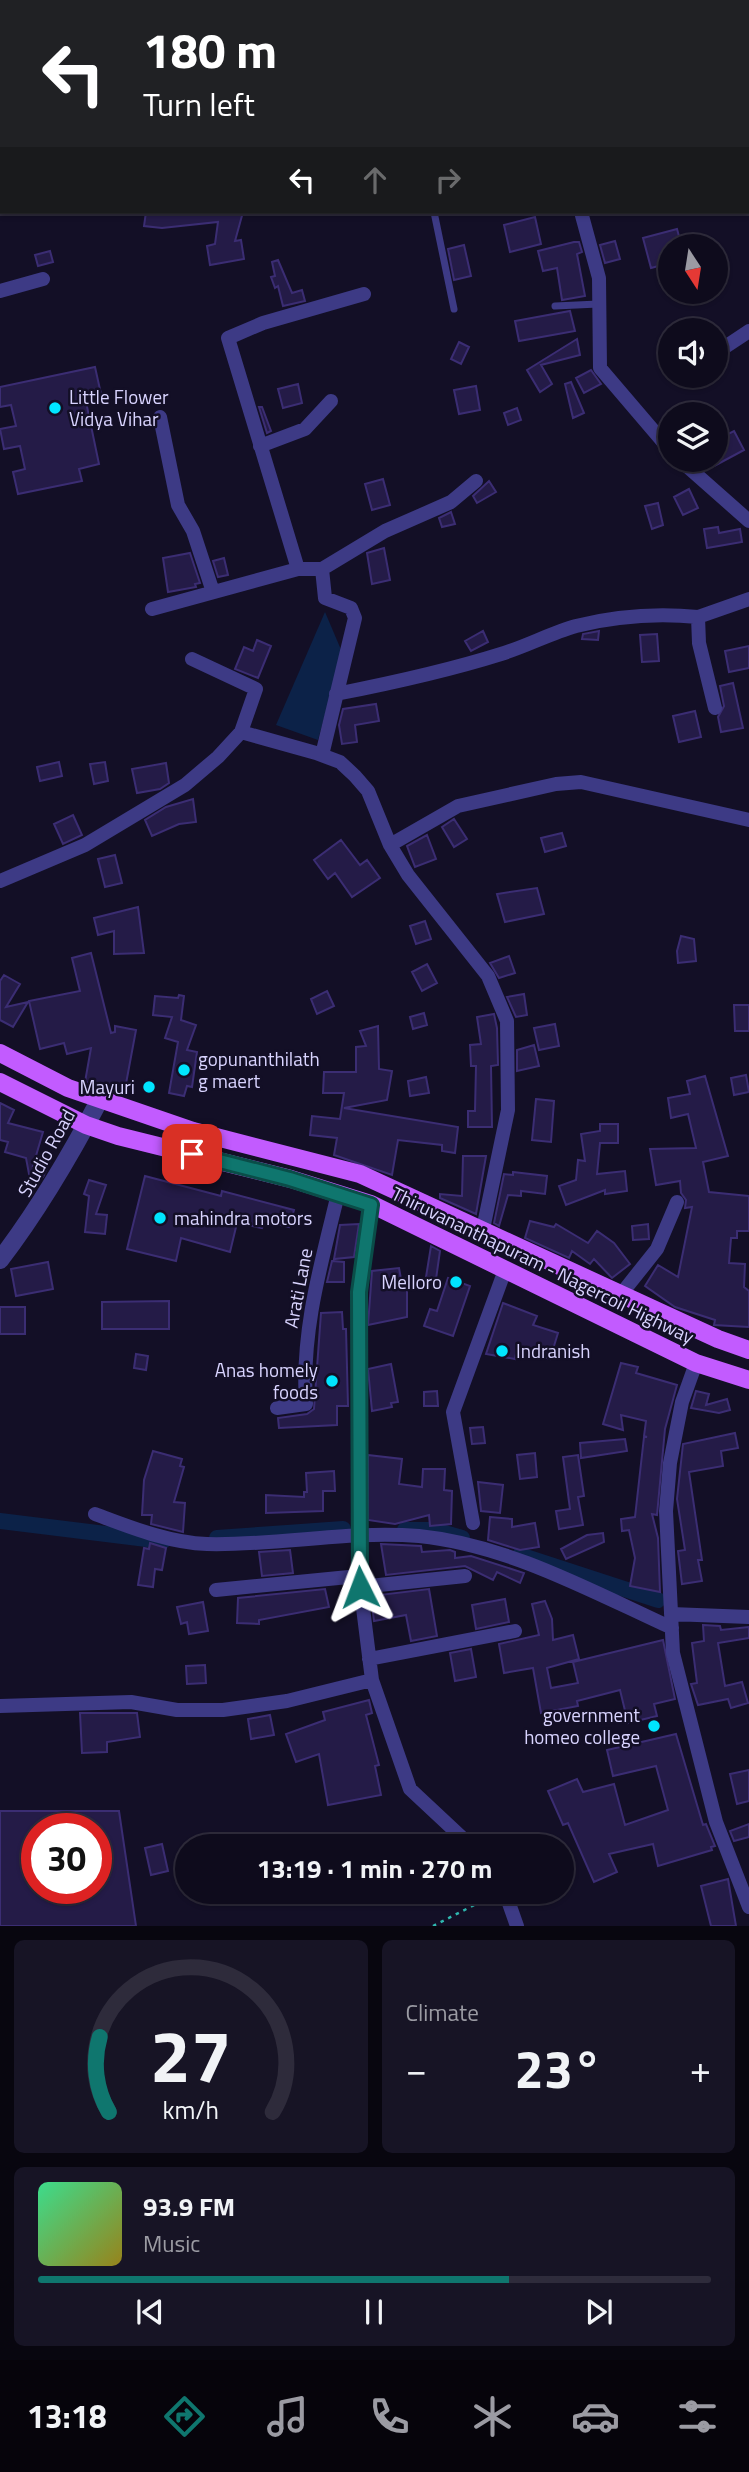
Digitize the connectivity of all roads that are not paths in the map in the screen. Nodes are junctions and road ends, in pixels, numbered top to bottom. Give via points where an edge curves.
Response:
1 (434, 214) edge
2 (582, 214) edge
3 (43, 279) dead end
4 (0, 291) edge
5 (364, 294) dead end
6 (598, 304) junction
7 (555, 306) dead end
8 (454, 309) dead end
9 (749, 331) edge
10 (728, 345) edge
11 (331, 401) dead end
12 (160, 417) dead end
13 (658, 436) edge
14 (260, 446) junction
15 (693, 472) edge
16 (476, 481) dead end
17 (749, 522) edge
18 (298, 569) junction
19 (322, 569) junction
20 (213, 592) junction
21 (749, 598) edge
22 (152, 609) dead end
23 (698, 617) junction
24 (192, 659) dead end
25 (336, 694) junction
26 (715, 708) dead end
27 (241, 732) junction
28 (322, 755) junction
29 (749, 820) edge
30 (390, 845) junction
31 (0, 881) edge
32 (0, 1053) edge
33 (0, 1082) edge
34 (100, 1099) junction
35 (86, 1125) junction
36 (338, 1194) junction
37 (677, 1202) dead end
38 (371, 1205) junction
39 (484, 1229) junction
40 (0, 1260) edge
41 (505, 1270) junction
42 (622, 1293) junction
43 (749, 1350) edge
44 (696, 1363) junction
45 (749, 1380) edge
46 (277, 1408) dead end
47 (95, 1514) dead end
48 (473, 1523) dead end
49 (358, 1536) junction
50 (465, 1576) dead end
51 (359, 1582) junction
52 (216, 1590) dead end
53 (749, 1617) edge
54 (671, 1621) junction
55 (515, 1631) dead end
56 (369, 1659) junction
57 (372, 1680) junction
58 (0, 1706) edge
59 (458, 1834) edge
60 (509, 1904) edge
61 (749, 1905) edge
62 (517, 1926) edge

1 - 8 lane
2 - 6 street via 599,278
3 - 4 street
5 - 14 street via 228,338
6 - 7 lane
6 - 13 street via 600,368
9 - 10 street
11 - 14 street via 305,429
12 - 20 street via 178,505 193,531
14 - 18 street
15 - 17 street
16 - 19 street via 451,502 385,531
18 - 19 street
18 - 20 street
19 - 25 street via 325,598 351,608 355,618
20 - 22 street
21 - 23 street
23 - 25 street via 666,614 574,626 504,653 402,682
23 - 26 street via 699,643
24 - 27 street via 257,689
25 - 28 street
27 - 28 street
27 - 31 street via 185,785 85,845
28 - 30 street via 340,762 368,791
29 - 30 street via 581,782 458,806
30 - 39 street via 408,875 488,976 508,1021 508,1110
32 - 34 main road, Thiruvananthapuram - Nagercoil Highway
33 - 35 main road, Thiruvananthapuram - Nagercoil Highway
34 - 35 street, Studio Road
34 - 39 main road, Thiruvananthapuram - Nagercoil Highway via 192,1131 360,1174
35 - 36 main road, Thiruvananthapuram - Nagercoil Highway
35 - 40 street, Studio Road via 36,1213
36 - 38 main road, Thiruvananthapuram - Nagercoil Highway
36 - 46 street, Arati Lane via 311,1311 304,1368 306,1404
37 - 42 street via 657,1249
38 - 41 main road, Thiruvananthapuram - Nagercoil Highway
38 - 49 street via 359,1292
39 - 42 main road, Thiruvananthapuram - Nagercoil Highway
41 - 44 main road, Thiruvananthapuram - Nagercoil Highway
41 - 48 street via 453,1412
42 - 43 main road, Thiruvananthapuram - Nagercoil Highway
44 - 45 main road, Thiruvananthapuram - Nagercoil Highway
44 - 54 street via 682,1402 670,1464 666,1511
47 - 49 street via 148,1533 205,1544
49 - 51 street
49 - 54 street via 419,1536 471,1546
50 - 51 street
51 - 52 street
51 - 56 street
53 - 54 street
54 - 61 street via 686,1711 716,1822
55 - 56 street
56 - 57 street
57 - 58 street via 287,1701 223,1710 177,1710 131,1702
57 - 59 street via 410,1789
60 - 62 street

